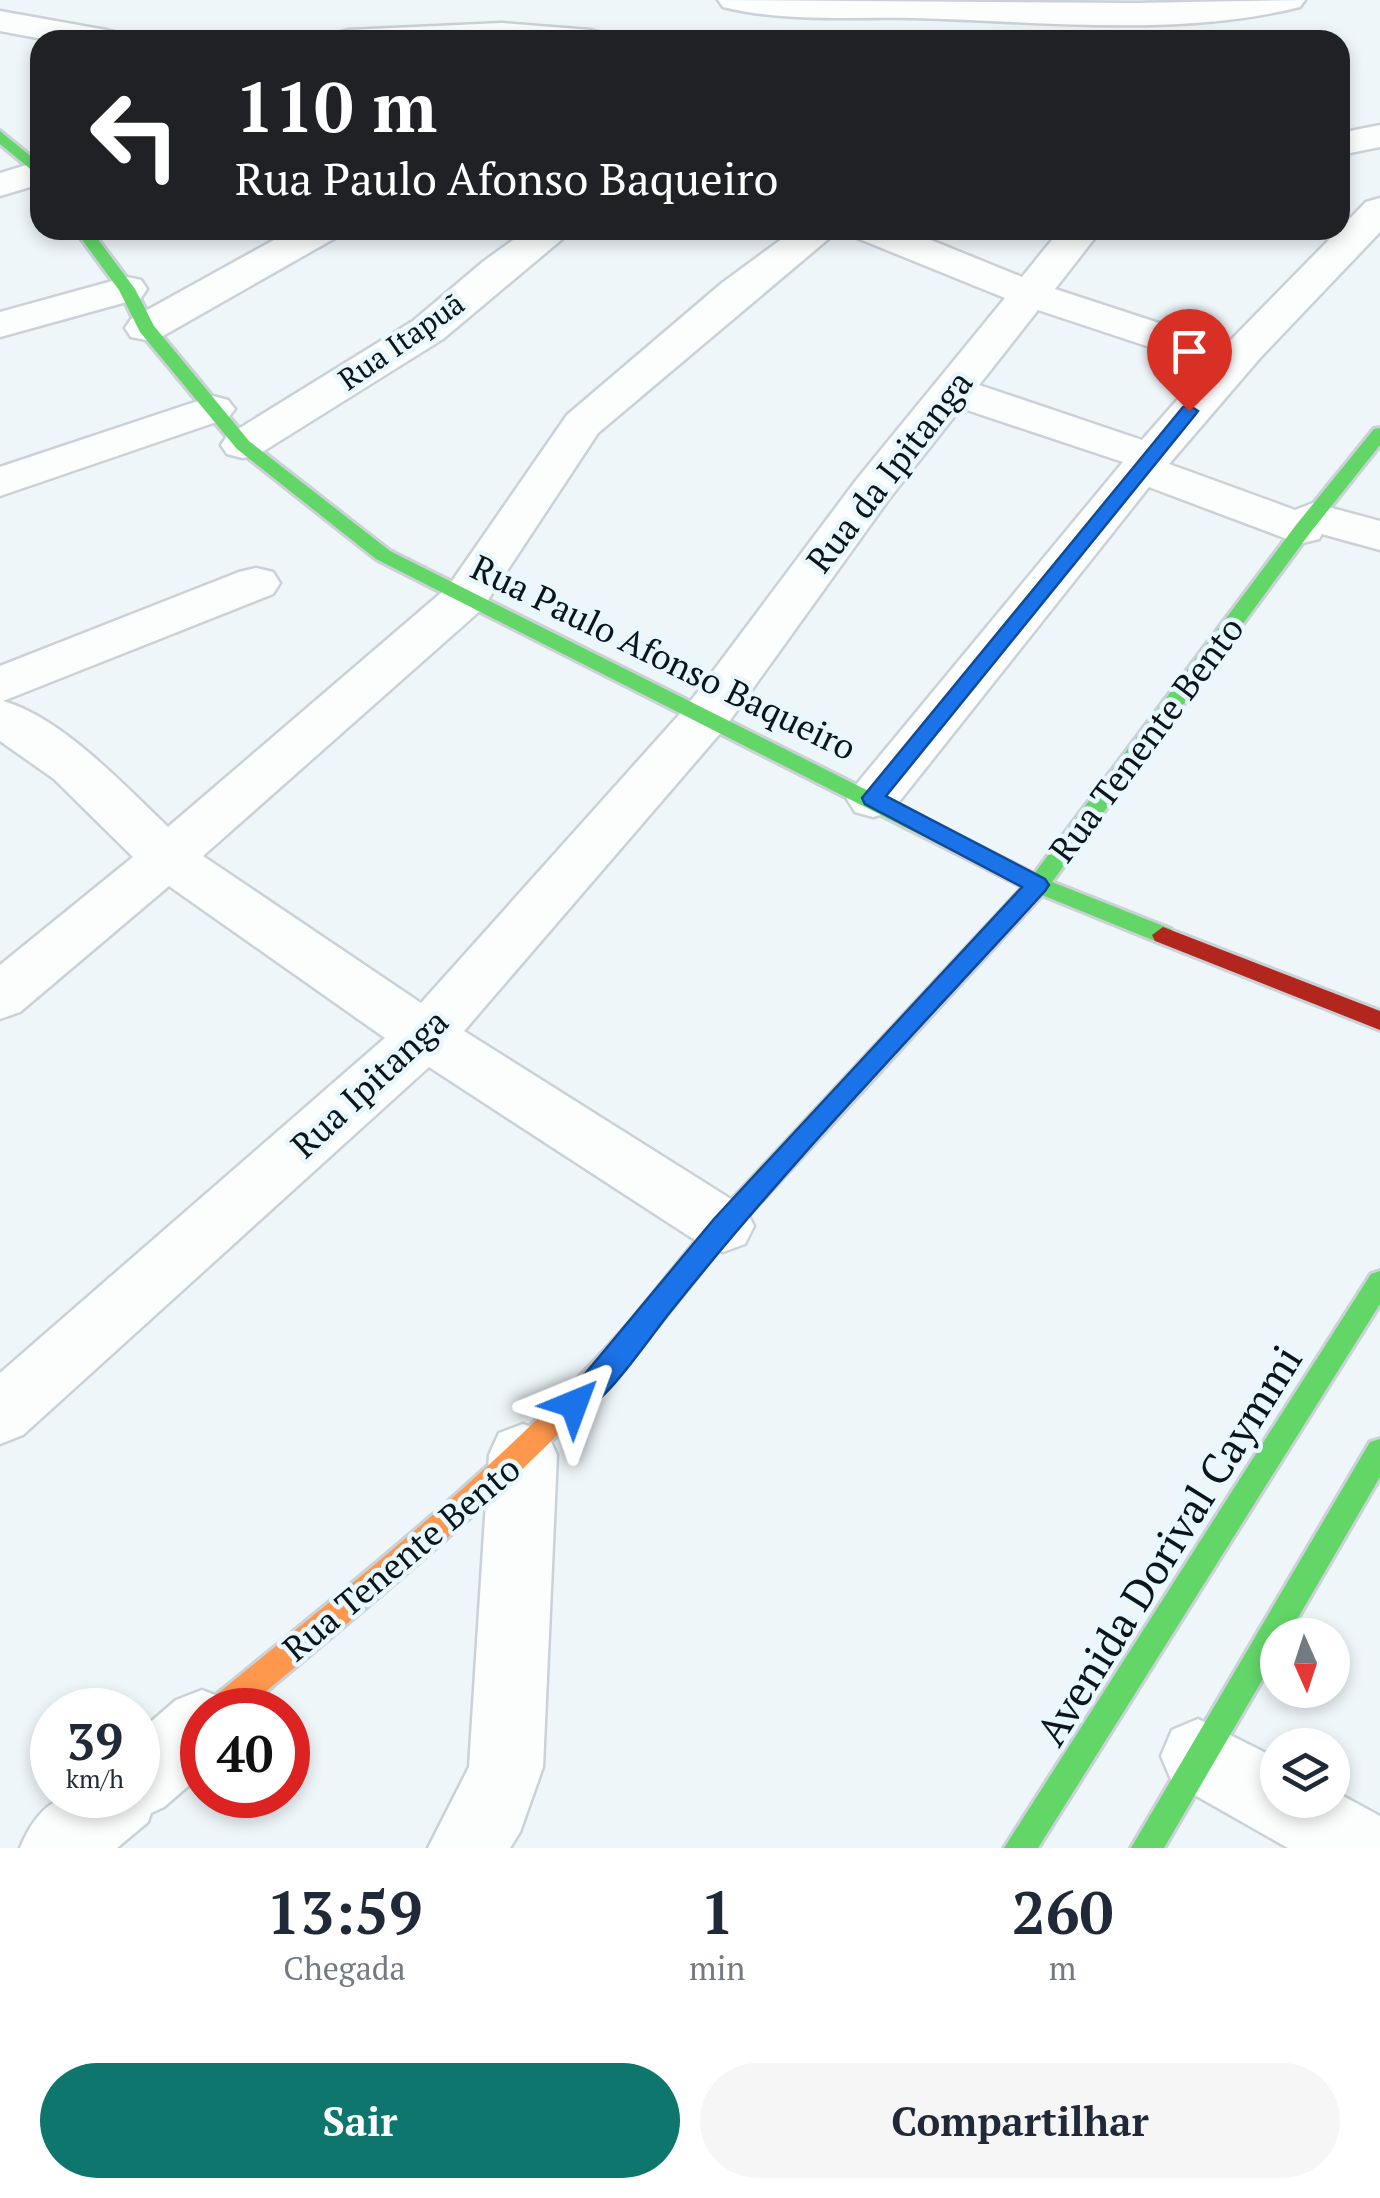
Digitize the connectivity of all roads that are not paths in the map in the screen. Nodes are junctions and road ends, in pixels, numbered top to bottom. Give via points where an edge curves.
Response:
1 (734, 0) edge
2 (1288, 0) edge
3 (909, 4) edge
4 (0, 20) edge
5 (53, 30) edge
6 (0, 136) edge
7 (1380, 136) edge
8 (1350, 142) edge
9 (30, 163) edge
10 (30, 175) edge
11 (0, 185) edge
12 (1380, 210) edge
13 (1350, 239) edge
14 (91, 240) edge
15 (303, 240) edge
16 (539, 240) edge
17 (806, 240) edge
18 (895, 240) edge
19 (1072, 240) edge
20 (1349, 240) edge
21 (128, 289) junction
22 (1028, 292) junction
23 (0, 324) edge
24 (146, 328) junction
25 (1233, 361) junction
26 (951, 390) junction
27 (214, 409) junction
28 (1380, 433) edge
29 (243, 446) junction
30 (1146, 463) junction
31 (0, 482) edge
32 (1308, 523) junction
33 (1380, 536) edge
34 (256, 583) dead end
35 (466, 598) junction
36 (0, 686) edge
37 (0, 717) edge
38 (704, 718) junction
39 (873, 798) junction
40 (166, 858) junction
41 (1038, 885) junction
42 (0, 997) edge
43 (1380, 1020) edge
44 (426, 1036) junction
45 (723, 1226) junction
46 (1380, 1282) edge
47 (0, 1414) edge
48 (1380, 1451) edge
49 (523, 1455) junction
50 (247, 1688) edge
51 (180, 1745) edge
52 (1198, 1756) junction
53 (160, 1762) edge
54 (93, 1818) edge
55 (58, 1848) edge
56 (466, 1848) edge
57 (1020, 1848) edge
58 (1147, 1848) edge
59 (1362, 1848) edge

1 - 3 street
2 - 3 street via 1118,14
4 - 5 street
6 - 9 street
7 - 8 street
10 - 11 street
12 - 13 street
14 - 21 street, Rua Paulo Afonso Baqueiro
15 - 24 street
16 - 29 street, Rua Itapuã via 428,330
17 - 35 street via 582,424
18 - 22 street
19 - 22 street, Rua da Ipitanga
20 - 25 street
21 - 23 street
21 - 24 street, Rua Paulo Afonso Baqueiro
22 - 25 street
22 - 26 street, Rua da Ipitanga
24 - 27 street, Rua Paulo Afonso Baqueiro
25 - 30 street
26 - 30 street
26 - 38 street, Rua da Ipitanga
27 - 29 street, Rua Paulo Afonso Baqueiro
27 - 31 street
28 - 32 street, Rua Tenente Bento
29 - 35 street, Rua Paulo Afonso Baqueiro via 382,556
30 - 32 street
30 - 39 street
32 - 33 street
32 - 41 street, Rua Tenente Bento
34 - 36 street
35 - 38 street, Rua Paulo Afonso Baqueiro
35 - 40 street
37 - 40 street via 72,766
38 - 39 street, Rua Paulo Afonso Baqueiro
38 - 44 street, Rua Ipitanga
39 - 41 street, Rua Paulo Afonso Baqueiro
40 - 42 street
40 - 44 street
41 - 43 street, Rua Paulo Afonso Baqueiro
41 - 45 street, Rua Tenente Bento
44 - 45 street
44 - 47 street, Rua Ipitanga
45 - 49 street, Rua Tenente Bento via 600,1379
46 - 57 street, Avenida Dorival Caymmi
48 - 52 street
49 - 50 street, Rua Tenente Bento
49 - 56 street via 506,1767 493,1806
51 - 53 street
52 - 58 street
52 - 59 street
54 - 55 street

